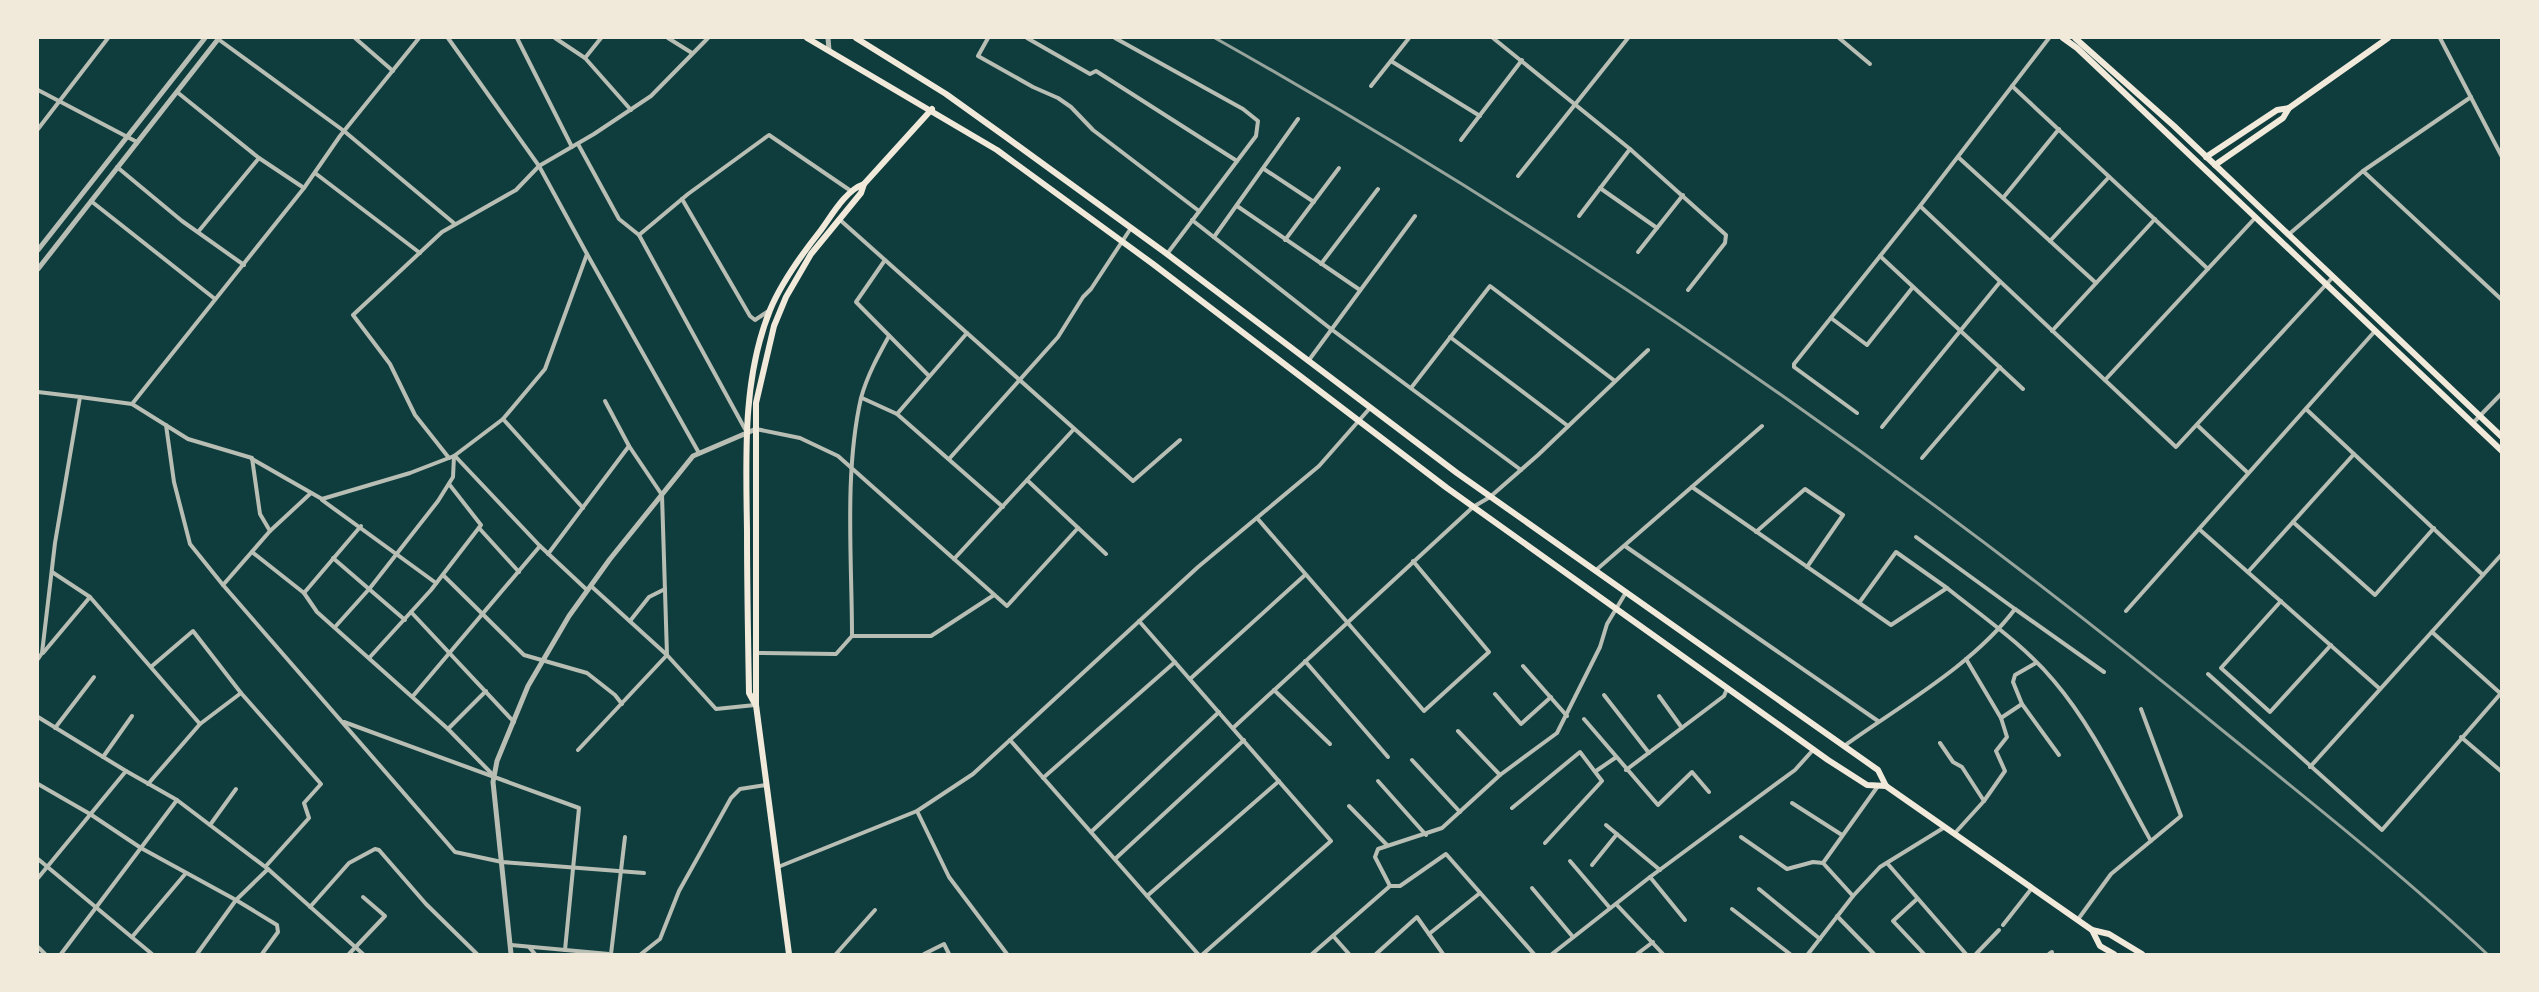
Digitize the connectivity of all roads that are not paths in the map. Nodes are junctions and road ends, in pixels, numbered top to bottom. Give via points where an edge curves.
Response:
1 (108, 38) edge
2 (205, 38) edge
3 (219, 38) edge
4 (355, 38) edge
5 (419, 38) edge
6 (448, 38) edge
7 (518, 38) edge
8 (555, 38) edge
9 (601, 38) edge
10 (668, 38) edge
11 (708, 38) edge
12 (807, 38) edge
13 (828, 38) edge
14 (856, 38) edge
15 (988, 38) edge
16 (1027, 38) edge
17 (1115, 38) edge
18 (1408, 38) edge
19 (1493, 38) edge
20 (1628, 38) edge
21 (1839, 38) edge
22 (2049, 38) edge
23 (2063, 38) edge
24 (2075, 38) edge
25 (2388, 38) edge
26 (2440, 38) edge
27 (829, 50) junction
28 (692, 53) junction
29 (585, 58) junction
30 (1522, 60) junction
31 (1391, 61) junction
32 (1870, 64) dead end
33 (393, 70) junction
34 (1371, 86) dead end
35 (2012, 86) junction
36 (38, 90) edge
37 (177, 92) junction
38 (2471, 97) junction
39 (59, 101) junction
40 (1574, 106) junction
41 (2289, 108) junction
42 (932, 109) junction
43 (631, 110) junction
44 (1480, 116) junction
45 (1298, 119) dead end
46 (38, 129) edge
47 (2059, 129) junction
48 (344, 131) junction
49 (127, 137) junction
50 (1461, 140) dead end
51 (137, 142) junction
52 (578, 144) junction
53 (572, 147) junction
54 (1630, 149) junction
55 (1958, 157) junction
56 (2206, 157) junction
57 (2502, 157) edge
58 (259, 158) junction
59 (1237, 161) junction
60 (2199, 162) junction
61 (2215, 165) junction
62 (539, 166) junction
63 (117, 167) junction
64 (1339, 168) dead end
65 (1264, 169) junction
66 (2207, 171) junction
67 (2363, 171) junction
68 (315, 173) junction
69 (1518, 176) dead end
70 (2109, 177) junction
71 (864, 184) junction
72 (304, 188) junction
73 (1600, 188) junction
74 (1377, 189) dead end
75 (852, 191) junction
76 (1683, 195) junction
77 (2003, 198) junction
78 (682, 199) junction
79 (91, 201) junction
80 (1314, 202) junction
81 (1237, 206) junction
82 (1920, 206) junction
83 (1200, 211) junction
84 (1415, 216) dead end
85 (1579, 216) dead end
86 (2256, 217) junction
87 (838, 218) junction
88 (2155, 219) junction
89 (1192, 220) junction
90 (455, 224) junction
91 (1131, 228) junction
92 (1657, 228) junction
93 (198, 232) junction
94 (639, 235) junction
95 (2288, 235) junction
96 (1214, 237) junction
97 (1285, 240) junction
98 (1121, 241) junction
99 (2050, 241) junction
100 (38, 250) edge
101 (1638, 252) dead end
102 (420, 253) junction
103 (586, 254) junction
104 (1167, 254) junction
105 (1880, 256) junction
106 (885, 260) junction
107 (244, 264) junction
108 (1321, 264) junction
109 (38, 269) edge
110 (2208, 269) junction
111 (2333, 277) junction
112 (2000, 282) junction
113 (2096, 283) junction
114 (2326, 284) junction
115 (1913, 287) junction
116 (1360, 290) junction
117 (1688, 290) dead end
118 (215, 299) junction
119 (2502, 300) edge
120 (770, 310) junction
121 (1831, 318) junction
122 (1331, 329) junction
123 (2375, 330) junction
124 (1960, 331) junction
125 (2052, 331) junction
126 (967, 333) junction
127 (889, 336) junction
128 (1450, 337) junction
129 (1648, 350) dead end
130 (1308, 361) junction
131 (2000, 367) junction
132 (929, 376) junction
133 (2104, 380) junction
134 (1021, 381) junction
135 (1615, 381) junction
136 (1411, 388) junction
137 (2023, 388) dead end
138 (38, 392) edge
139 (2502, 393) edge
140 (80, 397) junction
141 (861, 398) junction
142 (605, 401) dead end
143 (132, 404) junction
144 (1370, 408) junction
145 (2306, 409) junction
146 (1857, 413) dead end
147 (897, 414) junction
148 (2480, 416) junction
149 (503, 419) junction
150 (1359, 421) junction
151 (2472, 423) junction
152 (166, 425) junction
153 (2197, 425) junction
154 (1568, 426) junction
155 (1762, 426) dead end
156 (1882, 427) dead end
157 (756, 429) junction
158 (1074, 429) junction
159 (747, 432) junction
160 (2502, 437) edge
161 (1180, 440) dead end
162 (629, 446) junction
163 (2502, 451) edge
164 (699, 453) junction
165 (2354, 454) junction
166 (452, 457) junction
167 (252, 458) junction
168 (1922, 458) dead end
169 (949, 459) junction
170 (852, 469) junction
171 (1521, 470) junction
172 (2248, 473) junction
173 (1027, 480) junction
174 (449, 484) junction
175 (1692, 487) junction
176 (311, 493) junction
177 (662, 495) junction
178 (1490, 497) junction
179 (321, 499) junction
180 (1002, 507) junction
181 (1473, 507) junction
182 (583, 508) junction
183 (1257, 518) junction
184 (2293, 522) junction
185 (361, 526) junction
186 (478, 528) junction
187 (1078, 528) junction
188 (2199, 528) junction
189 (2434, 528) junction
190 (270, 531) junction
191 (1756, 532) junction
192 (1916, 537) dead end
193 (540, 546) junction
194 (1624, 546) junction
195 (252, 552) junction
196 (398, 553) junction
197 (548, 554) junction
198 (1106, 554) dead end
199 (2502, 554) edge
200 (333, 558) junction
201 (954, 559) junction
202 (1413, 561) junction
203 (1807, 567) junction
204 (52, 571) junction
205 (519, 572) junction
206 (1594, 572) junction
207 (2248, 572) junction
208 (443, 574) junction
209 (1305, 575) junction
210 (2483, 575) junction
211 (436, 583) junction
212 (223, 585) junction
213 (370, 588) junction
214 (590, 588) junction
215 (1947, 588) junction
216 (665, 589) junction
217 (304, 593) junction
218 (1625, 594) junction
219 (994, 595) junction
220 (90, 597) junction
221 (2281, 600) junction
222 (1859, 603) junction
223 (1615, 609) junction
224 (2015, 609) junction
225 (2126, 611) dead end
226 (411, 612) junction
227 (484, 614) junction
228 (405, 620) junction
229 (630, 621) junction
230 (1139, 621) junction
231 (1346, 623) junction
232 (335, 627) junction
233 (2000, 630) junction
234 (2432, 632) junction
235 (852, 636) junction
236 (2331, 645) junction
237 (450, 652) junction
238 (42, 653) junction
239 (756, 653) junction
240 (667, 655) junction
241 (370, 657) junction
242 (38, 659) edge
243 (1966, 659) junction
244 (543, 660) junction
245 (1305, 661) junction
246 (1175, 662) junction
247 (2036, 663) junction
248 (152, 666) junction
249 (1524, 666) dead end
250 (2104, 672) dead end
251 (2208, 674) dead end
252 (94, 677) dead end
253 (1190, 679) junction
254 (1727, 689) junction
255 (2380, 689) junction
256 (1274, 690) junction
257 (486, 691) junction
258 (2501, 692) edge
259 (241, 693) junction
260 (1495, 694) dead end
261 (1604, 695) dead end
262 (413, 696) junction
263 (1659, 696) dead end
264 (1551, 697) junction
265 (622, 704) junction
266 (2022, 704) junction
267 (756, 705) junction
268 (2141, 709) dead end
269 (1219, 712) junction
270 (132, 716) dead end
271 (1567, 716) junction
272 (38, 717) edge
273 (2001, 718) junction
274 (1584, 719) dead end
275 (343, 721) junction
276 (1878, 721) junction
277 (515, 722) junction
278 (200, 724) junction
279 (56, 728) junction
280 (1233, 728) junction
281 (1682, 728) junction
282 (448, 729) junction
283 (1458, 731) dead end
284 (2462, 737) junction
285 (1010, 740) junction
286 (1244, 740) junction
287 (1940, 743) dead end
288 (1330, 744) dead end
289 (1843, 747) junction
290 (578, 750) dead end
291 (1813, 750) junction
292 (1649, 753) junction
293 (2059, 755) dead end
294 (103, 757) junction
295 (1388, 757) dead end
296 (1615, 758) junction
297 (1412, 760) dead end
298 (2310, 767) junction
299 (1626, 770) junction
300 (126, 771) junction
301 (1596, 771) junction
302 (2502, 772) edge
303 (1500, 775) junction
304 (494, 777) junction
305 (1043, 778) junction
306 (1279, 781) junction
307 (1378, 781) dead end
308 (38, 784) edge
309 (148, 784) junction
310 (766, 786) junction
311 (1882, 786) junction
312 (236, 789) dead end
313 (1709, 792) dead end
314 (177, 800) junction
315 (1984, 801) junction
316 (1791, 803) dead end
317 (1349, 806) dead end
318 (1512, 808) dead end
319 (917, 811) junction
320 (1460, 812) junction
321 (90, 814) junction
322 (210, 825) junction
323 (1606, 825) dead end
324 (1945, 827) junction
325 (1090, 832) junction
326 (1954, 833) junction
327 (1617, 834) junction
328 (1426, 835) junction
329 (1842, 835) junction
330 (625, 837) dead end
331 (1741, 837) dead end
332 (2151, 841) junction
333 (1545, 843) dead end
334 (1387, 845) junction
335 (141, 848) junction
336 (38, 859) edge
337 (1115, 859) junction
338 (1570, 861) dead end
339 (502, 862) junction
340 (1822, 862) junction
341 (1887, 863) junction
342 (1592, 865) dead end
343 (46, 867) junction
344 (267, 867) junction
345 (777, 867) junction
346 (571, 869) junction
347 (1660, 870) junction
348 (620, 872) junction
349 (186, 873) junction
350 (644, 873) dead end
351 (1650, 877) junction
352 (38, 878) edge
353 (1390, 886) junction
354 (2033, 887) junction
355 (1532, 888) dead end
356 (1759, 889) dead end
357 (1480, 893) junction
358 (1147, 896) junction
359 (1853, 896) junction
360 (363, 897) dead end
361 (1917, 898) junction
362 (236, 900) junction
363 (1616, 904) junction
364 (310, 907) junction
365 (1610, 908) junction
366 (95, 909) junction
367 (1732, 909) dead end
368 (875, 910) dead end
369 (1837, 916) junction
370 (2079, 918) junction
371 (1685, 920) dead end
372 (2003, 925) dead end
373 (1999, 930) dead end
374 (2092, 930) junction
375 (1429, 934) junction
376 (132, 937) junction
377 (1334, 937) junction
378 (1573, 937) junction
379 (1820, 939) junction
380 (1653, 942) junction
381 (510, 945) junction
382 (38, 947) edge
383 (529, 947) junction
384 (354, 948) junction
385 (565, 950) junction
386 (45, 954) edge
387 (61, 954) edge
388 (152, 954) edge
389 (197, 954) edge
390 (262, 954) edge
391 (349, 954) edge
392 (363, 954) edge
393 (477, 954) edge
394 (512, 954) edge
395 (535, 954) edge
396 (610, 954) edge
397 (641, 954) edge
398 (789, 954) edge
399 (836, 954) edge
400 (924, 954) edge
401 (950, 954) edge
402 (1007, 954) edge
403 (1198, 954) edge
404 (1203, 954) edge
405 (1312, 954) edge
406 (1348, 954) edge
407 (1376, 954) edge
408 (1443, 954) edge
409 (1534, 954) edge
410 (1552, 954) edge
411 (1637, 954) edge
412 (1663, 954) edge
413 (1790, 954) edge
414 (1810, 954) edge
415 (1874, 954) edge
416 (1924, 954) edge
417 (1966, 954) edge
418 (1976, 954) edge
419 (2114, 954) edge
420 (2142, 954) edge

1 - 39 street
2 - 49 street
3 - 37 street
3 - 48 street
4 - 33 street
5 - 33 street
6 - 62 street
7 - 53 street
8 - 29 street
9 - 29 street
10 - 28 street
11 - 28 street
12 - 27 main road
13 - 27 street
14 - 91 main road via 946,94
15 - 83 street via 978,56 1058,98 1093,130
16 - 59 street via 1090,74 1096,71
17 - 59 street via 1258,121 1256,136
18 - 31 street
19 - 30 street
20 - 40 street
21 - 32 street
22 - 35 street
23 - 60 main road
24 - 56 main road
25 - 41 main road
26 - 38 street
27 - 42 main road
28 - 43 street via 651,96
29 - 43 street
30 - 40 street
30 - 44 street
31 - 34 street
31 - 44 street
33 - 48 street
35 - 47 street
35 - 55 street
36 - 39 street
37 - 51 street
37 - 58 street
38 - 57 street
38 - 67 street
39 - 46 street
39 - 49 street
40 - 54 street
40 - 69 street
41 - 56 main road via 2277,110
41 - 61 main road via 2283,118
42 - 71 main road
42 - 98 main road via 997,150
43 - 52 street
44 - 50 street
45 - 65 street
47 - 70 street
47 - 77 street
48 - 68 street
48 - 90 street
49 - 51 street
49 - 100 street
51 - 63 street
52 - 53 street
52 - 94 street via 619,219
53 - 62 street
54 - 73 street
54 - 76 street
55 - 77 street
55 - 82 street
56 - 60 street
56 - 61 main road
58 - 72 street
58 - 93 street
59 - 83 street
60 - 66 main road
61 - 66 street
61 - 95 main road
62 - 90 street via 516,190
62 - 103 street
63 - 79 street
63 - 93 street
64 - 80 street
65 - 80 street
65 - 81 street
66 - 86 main road
67 - 95 street
67 - 119 street
68 - 72 street
68 - 102 street
70 - 88 street
70 - 99 street
71 - 75 main road
71 - 87 main road via 861,193
72 - 107 street
73 - 85 street
73 - 92 street
74 - 108 street
75 - 78 street via 769,135
75 - 120 main road via 802,254
76 - 92 street
76 - 117 street via 1726,235 1725,243
77 - 99 street
78 - 94 street
78 - 120 street via 750,316 755,320
79 - 109 street
79 - 118 street
80 - 97 street
81 - 96 street
81 - 97 street
82 - 105 street
82 - 112 street
83 - 89 street
84 - 116 street
86 - 110 street
86 - 114 main road
87 - 106 street
87 - 157 main road via 811,254 774,327 756,404
88 - 110 street
88 - 113 street
89 - 96 street
89 - 104 street
90 - 102 street
91 - 98 street
91 - 104 main road
92 - 101 street
93 - 107 street
94 - 159 street
95 - 111 main road
96 - 122 street
97 - 108 street
98 - 134 street via 1058,337
98 - 150 main road
99 - 113 street
102 - 166 street via 353,315 390,364 415,415
103 - 149 street via 544,369
103 - 164 street
104 - 130 main road
105 - 115 street
105 - 121 street
106 - 126 street
106 - 127 street via 856,302
107 - 118 street
108 - 116 street
110 - 133 street
111 - 114 street
111 - 148 main road
112 - 124 street
112 - 125 street
113 - 125 street
114 - 123 main road
114 - 153 street
115 - 121 street via 1867,345
115 - 124 street
116 - 122 street
118 - 143 street
120 - 159 main road via 752,383
121 - 146 street via 1794,367
122 - 130 street
122 - 136 street
123 - 145 street
123 - 151 main road
124 - 131 street
124 - 156 street
125 - 133 street
126 - 132 street
126 - 134 street
127 - 132 street
127 - 141 street
128 - 135 street via 1490,286
128 - 136 street
128 - 154 street
129 - 135 street
130 - 144 main road
131 - 137 street
131 - 168 street
132 - 147 street
133 - 153 street via 2176,447
134 - 158 street
134 - 169 street
135 - 154 street
136 - 171 street
138 - 140 street
139 - 148 street
140 - 143 street
140 - 204 street
141 - 147 street
141 - 170 street
142 - 162 street
143 - 152 street
144 - 150 street
144 - 178 main road
145 - 165 street
145 - 172 street
147 - 169 street
148 - 151 street
148 - 160 main road
149 - 166 street
149 - 182 street
150 - 181 main road
150 - 183 street via 1319,466
151 - 163 main road
152 - 167 street via 188,439
152 - 212 street via 174,482 190,544
153 - 172 street
154 - 171 street
155 - 175 street
157 - 159 street
157 - 170 street via 800,438 838,456
157 - 239 main road
158 - 161 street via 1133,481
158 - 173 street
159 - 164 street
159 - 267 main road via 749,693
162 - 177 street
162 - 182 street
164 - 177 street
165 - 184 street
165 - 189 street
166 - 174 street via 453,477
166 - 179 street
166 - 193 street
167 - 176 street
167 - 190 street via 260,514
169 - 180 street
170 - 201 street
170 - 235 street
171 - 178 street
172 - 188 street
173 - 180 street
173 - 187 street
174 - 186 street via 481,525
174 - 196 street
175 - 191 street
175 - 194 street
176 - 179 street
176 - 190 street
177 - 214 street
177 - 216 street
178 - 181 street
178 - 206 main road
179 - 185 street
180 - 201 street
181 - 202 street
181 - 223 main road
182 - 197 street
183 - 209 street
183 - 230 street
184 - 189 street via 2375,595
184 - 207 street
185 - 196 street
185 - 200 street
186 - 205 street
186 - 208 street
187 - 198 street
187 - 219 street via 1007,606
188 - 207 street
188 - 225 street
189 - 210 street
190 - 195 street
191 - 203 street
191 - 203 street via 1805,489 1843,514
192 - 224 street
193 - 197 street
193 - 205 street
194 - 206 street
194 - 276 street
195 - 212 street
195 - 217 street
196 - 211 street
196 - 213 street
197 - 214 street
199 - 210 street
200 - 213 street
200 - 217 street
201 - 219 street
202 - 231 street
202 - 231 street via 1489,652 1424,711
203 - 222 street
204 - 220 street
204 - 238 street
205 - 227 street
206 - 218 main road
207 - 221 street
208 - 211 street
208 - 227 street
209 - 231 street
209 - 253 street
210 - 234 street
211 - 226 street
212 - 275 street
213 - 228 street
213 - 232 street
214 - 229 street
214 - 244 street
215 - 222 street via 1891,625
215 - 222 street via 1896,552
215 - 233 street
216 - 229 street via 649,597
216 - 240 street
217 - 232 street via 317,612
218 - 223 street
218 - 289 main road
219 - 235 street via 931,636
220 - 238 street
220 - 248 street
221 - 236 street
221 - 236 street via 2221,668 2270,712
223 - 254 main road
223 - 271 street
224 - 233 street
224 - 250 street
226 - 228 street
226 - 237 street
227 - 237 street
227 - 244 street via 524,655
228 - 241 street
229 - 240 street
230 - 246 street
230 - 285 street
231 - 245 street
232 - 241 street
233 - 243 street
233 - 247 street
234 - 255 street
234 - 258 street
235 - 239 street via 836,654
236 - 255 street
237 - 257 street
237 - 262 street
238 - 242 street
239 - 267 main road
240 - 265 street
240 - 267 street via 716,709
241 - 262 street
243 - 273 street
243 - 276 street
244 - 265 street via 587,673
244 - 277 street
245 - 256 street
245 - 295 street
246 - 253 street
246 - 305 street
247 - 266 street via 2014,679
247 - 332 street via 2054,681 2091,736
248 - 259 street via 193,631
248 - 278 street
249 - 264 street
251 - 298 street
252 - 279 street
253 - 269 street
254 - 281 street via 1724,696
254 - 291 main road
255 - 298 street
256 - 280 street
256 - 288 street
257 - 277 street
257 - 282 street
258 - 284 street
259 - 278 street
259 - 344 street via 321,784 304,802 309,818
260 - 264 street via 1521,724
261 - 292 street
262 - 282 street
263 - 281 street
264 - 271 street
265 - 290 street
266 - 273 street
266 - 293 street
267 - 310 main road
268 - 332 street via 2181,816
269 - 280 street
269 - 325 street
270 - 294 street
271 - 303 street via 1557,733
272 - 279 street
273 - 315 street via 2007,737 1996,751 2005,771
274 - 296 street
275 - 304 street
275 - 339 street via 455,852
276 - 289 street
277 - 304 street
278 - 309 street
279 - 294 street
280 - 286 street
281 - 292 street
282 - 304 street
283 - 303 street
284 - 298 street via 2382,830
284 - 302 street
285 - 305 street
285 - 319 street via 973,774
286 - 306 street
286 - 337 street
287 - 315 street via 1953,762 1962,767
289 - 311 main road via 1878,770
291 - 311 main road via 1867,785
291 - 347 street via 1795,770
292 - 299 street
294 - 300 street
296 - 299 street
296 - 301 street
297 - 320 street
299 - 313 street via 1658,805 1692,772
300 - 309 street
300 - 321 street
301 - 318 street via 1580,752
301 - 333 street via 1602,781
303 - 320 street
304 - 339 street
304 - 346 street via 579,808
305 - 325 street
306 - 358 street
306 - 404 street via 1332,841
307 - 328 street
308 - 321 street
309 - 314 street
310 - 345 main road
310 - 397 street via 740,789 731,798 679,891 660,939
311 - 324 main road
311 - 329 street
312 - 322 street
314 - 322 street
314 - 335 street
315 - 326 street
316 - 329 street
317 - 334 street
319 - 345 street
319 - 402 street via 949,878
320 - 328 street via 1442,828
321 - 335 street
321 - 343 street
322 - 344 street
323 - 327 street
324 - 326 main road
324 - 341 street
325 - 337 street
326 - 354 main road
327 - 342 street
327 - 347 street
328 - 334 street
329 - 340 street
330 - 348 street
331 - 340 street via 1787,869
332 - 370 street via 2111,874
334 - 353 street via 1378,849 1375,857
335 - 349 street
335 - 366 street
336 - 343 street
337 - 358 street
338 - 365 street
339 - 346 street
339 - 381 street
340 - 359 street
341 - 359 street
341 - 361 street
343 - 352 street
343 - 366 street
344 - 362 street
344 - 364 street
345 - 398 main road
346 - 348 street
346 - 385 street
347 - 351 street
348 - 350 street
348 - 396 street
349 - 362 street
349 - 376 street
351 - 363 street
351 - 371 street
353 - 357 street via 1400,886 1446,854
353 - 377 street
354 - 370 main road
354 - 372 street
355 - 378 street
356 - 379 street
357 - 375 street
357 - 409 street
358 - 403 street
359 - 369 street
360 - 384 street via 385,916
361 - 416 street via 1893,921
361 - 417 street
362 - 389 street
362 - 390 street via 277,925 278,932
363 - 365 street
363 - 380 street
364 - 384 street
364 - 393 street via 349,863 379,850
365 - 378 street
366 - 376 street
366 - 387 street
367 - 413 street
368 - 399 street
369 - 379 street
369 - 415 street
370 - 374 main road
373 - 418 street
374 - 419 main road via 2100,946
374 - 420 main road via 2109,934
375 - 407 street via 1417,917
375 - 408 street
376 - 388 street
377 - 405 street
377 - 406 street
378 - 410 street
379 - 414 street
380 - 411 street
380 - 412 street
381 - 383 street
381 - 394 street
382 - 386 street
383 - 385 street
383 - 395 street
384 - 391 street
384 - 392 street
385 - 396 street
400 - 401 street via 944,944

